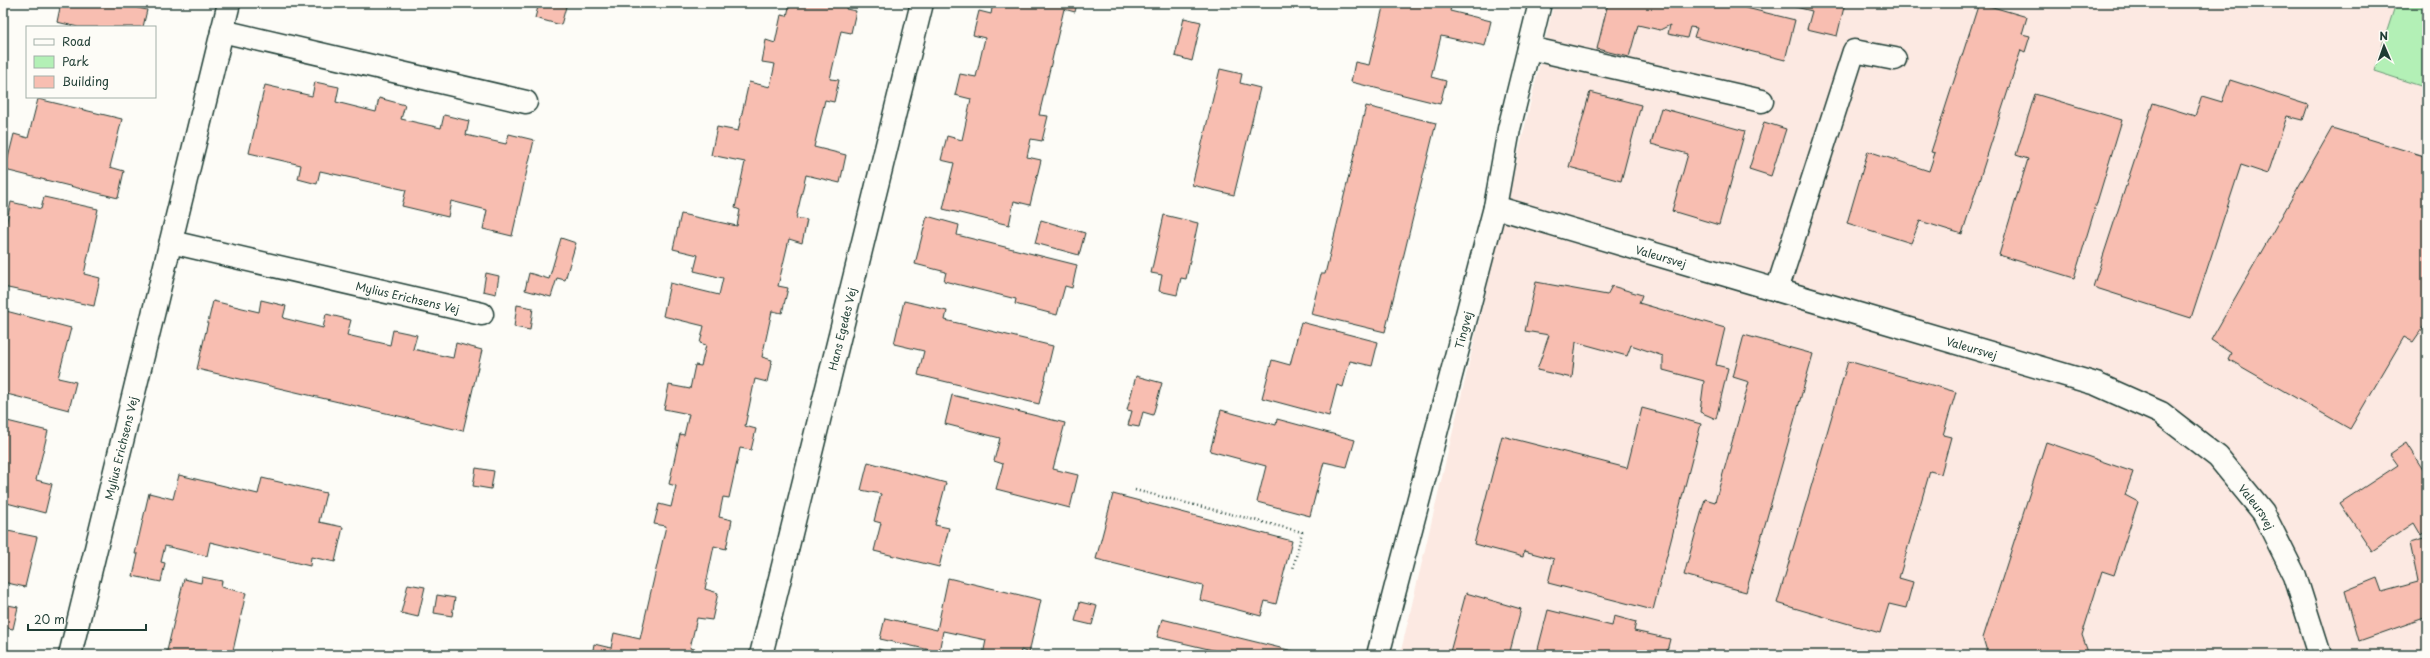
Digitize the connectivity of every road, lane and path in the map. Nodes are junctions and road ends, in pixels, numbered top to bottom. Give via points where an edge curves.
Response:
1 (229, 3) edge
2 (922, 3) edge
3 (1540, 3) edge
4 (222, 31) junction
5 (1529, 48) junction
6 (1895, 59) dead end
7 (1762, 101) dead end
8 (526, 102) dead end
9 (1495, 207) junction
10 (171, 242) junction
11 (1777, 290) junction
12 (482, 314) dead end
13 (1135, 490) dead end
14 (1294, 569) dead end
15 (70, 655) edge
16 (761, 655) edge
17 (1378, 655) edge
18 (2320, 655) edge

1 - 4 street, Mylius Erichsens Vej
2 - 16 street, Hans Egedes Vej
3 - 5 street, Tingvej
4 - 8 street
4 - 10 street, Mylius Erichsens Vej
5 - 7 street
5 - 9 street, Tingvej via 1509,129
6 - 11 street via 1854,51
9 - 11 street, Valeursvej
9 - 17 street, Tingvej
10 - 12 street, Mylius Erichsens Vej
10 - 15 street, Mylius Erichsens Vej
11 - 18 street, Valeursvej via 2096,384 2162,413 2218,457 2263,512 2295,576
13 - 14 path via 1302,532

